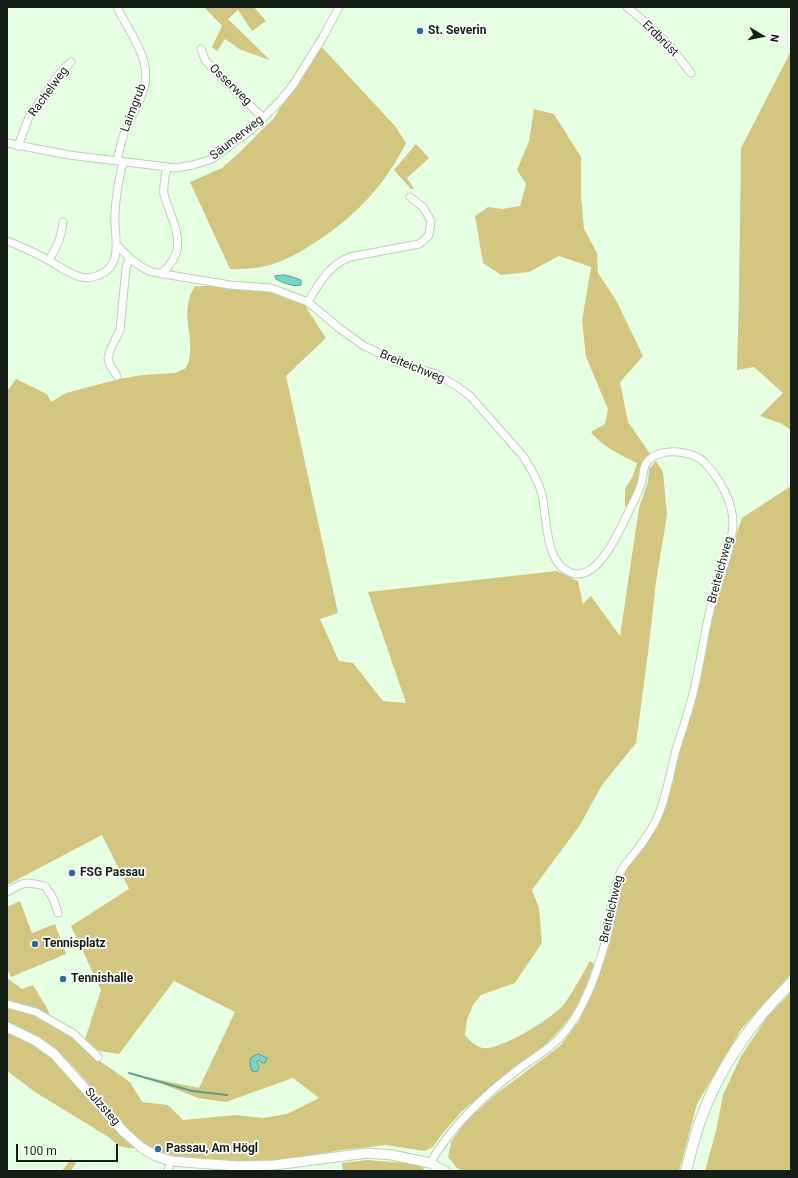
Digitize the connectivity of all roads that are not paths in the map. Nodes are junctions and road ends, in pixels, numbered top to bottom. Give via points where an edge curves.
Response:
1 (339, 7) edge
2 (627, 7) edge
3 (119, 9) edge
4 (202, 49) dead end
5 (71, 62) dead end
6 (691, 73) dead end
7 (264, 118) junction
8 (7, 143) edge
9 (18, 146) junction
10 (120, 161) junction
11 (166, 167) junction
12 (410, 198) dead end
13 (63, 222) dead end
14 (7, 241) edge
15 (117, 245) junction
16 (129, 259) junction
17 (49, 260) junction
18 (161, 274) junction
19 (308, 302) junction
20 (117, 376) dead end
21 (7, 892) edge
22 (58, 913) dead end
23 (791, 983) edge
24 (7, 1004) edge
25 (7, 1027) edge
26 (98, 1057) dead end
27 (171, 1161) junction
28 (430, 1163) junction
29 (168, 1171) edge
30 (445, 1171) edge
31 (686, 1171) edge

1 - 7 street, Säumerweg via 293,85
2 - 6 street, Erdbrüst via 670,46
3 - 10 street, Laimgrub via 141,53 146,74 145,87 124,134
4 - 7 street, Osserweg via 205,60
5 - 9 street, Rachelweg via 59,74 29,117
7 - 11 street, Säumerweg via 212,159 192,166
8 - 9 street, Säumerweg
9 - 10 street, Säumerweg
10 - 11 street, Säumerweg
10 - 15 street, Laimgrub via 114,225
11 - 18 street via 164,194 179,245 174,259
12 - 19 street via 423,208 431,221 429,235 419,244 343,260 327,273
13 - 17 street via 57,247
14 - 17 street
15 - 16 street, Breiteichweg
15 - 17 street via 112,265 94,277 82,277 68,272
16 - 18 street, Breiteichweg via 142,268
16 - 20 street via 120,330 108,358
18 - 19 street, Breiteichweg via 230,285 270,288
19 - 28 street, Breiteichweg via 364,346 403,364 436,374 470,396 530,467 544,504 553,554 561,566 570,572 584,573 593,568 610,548 641,487 644,467 658,454 676,452 699,457 725,493 732,514 730,542 711,606 692,700 676,750 664,801 651,829 621,869 611,919 585,1000 561,1037 488,1095 440,1146
21 - 22 street via 22,883 45,886 53,898
23 - 31 main road via 752,1026 719,1078 700,1122
24 - 26 street via 36,1012 74,1034
25 - 27 street, Sulzsteg via 36,1041 54,1054 124,1132 142,1148
27 - 28 street, Sulzsteg via 237,1166 275,1165 367,1154 392,1155
27 - 29 street
28 - 30 street, Sulzsteg

